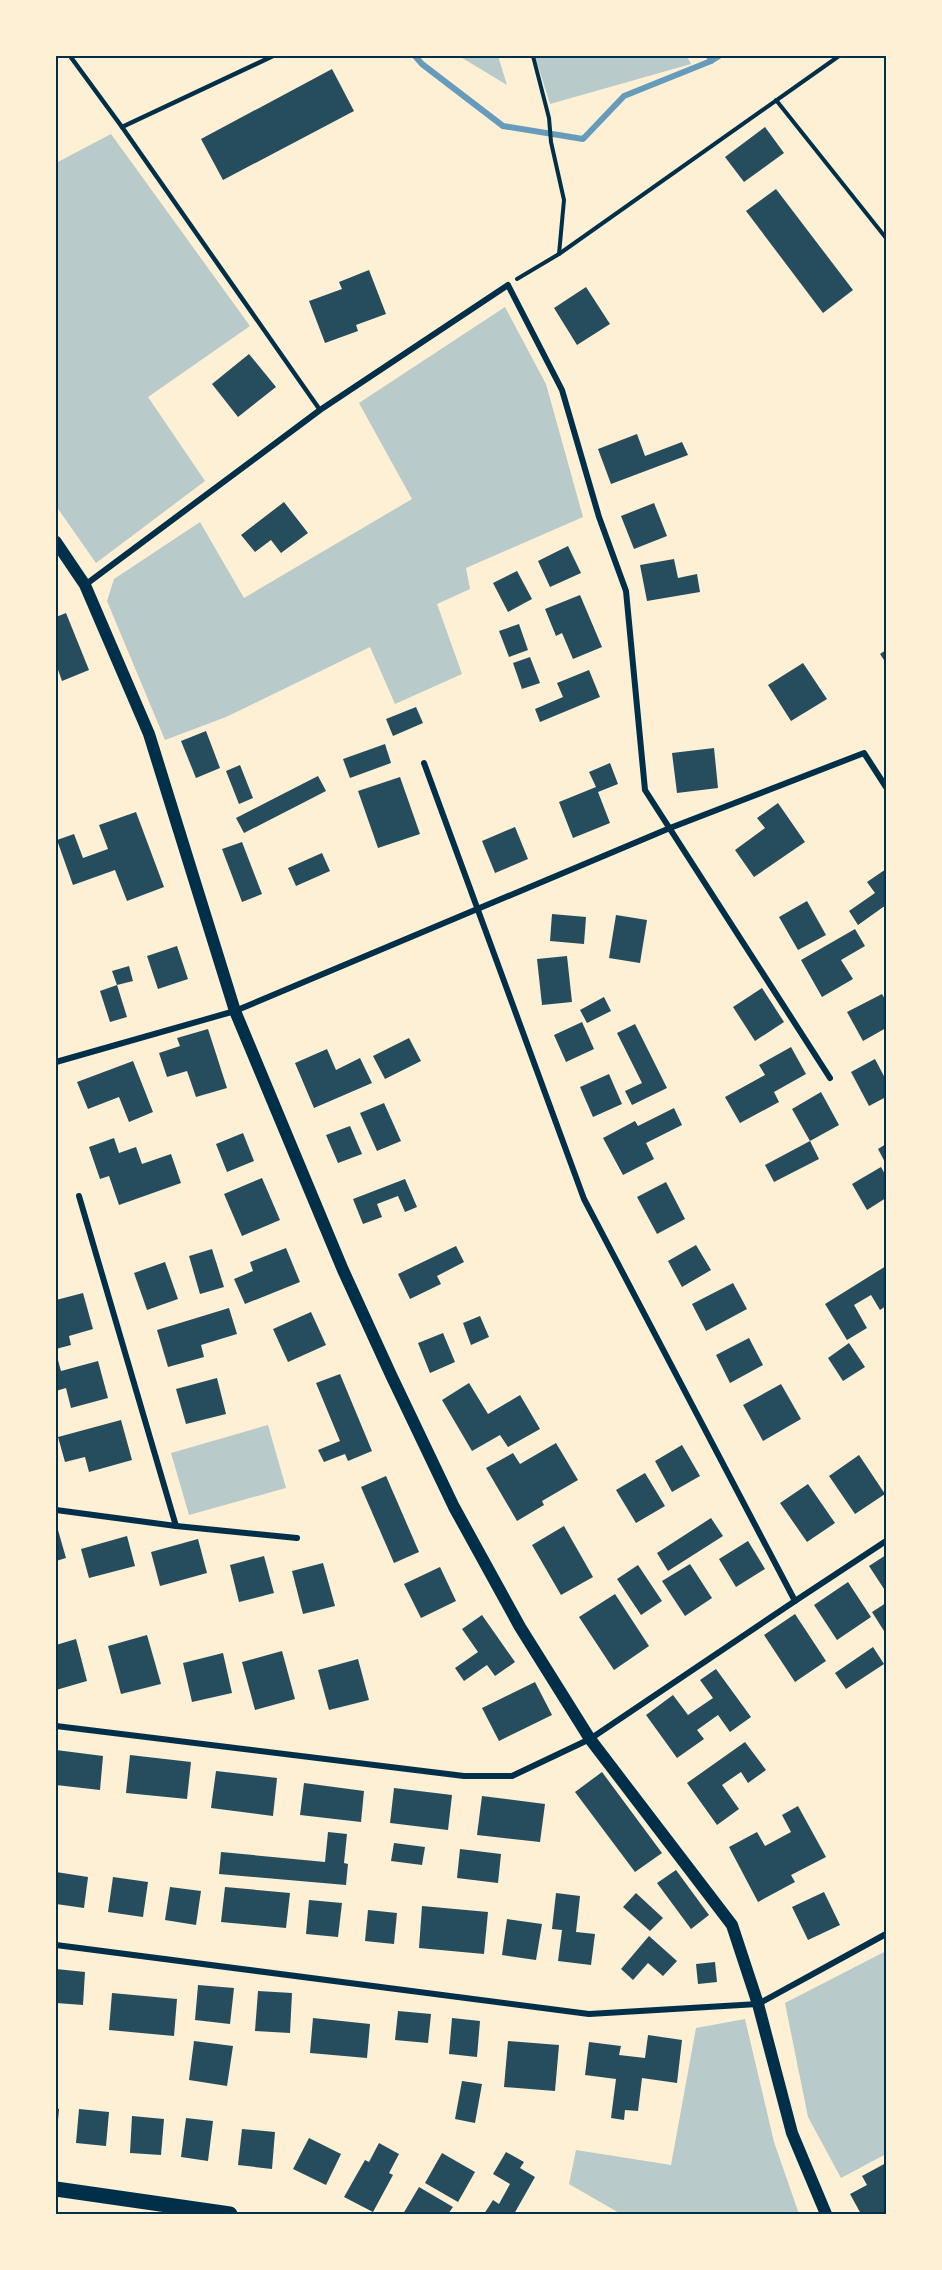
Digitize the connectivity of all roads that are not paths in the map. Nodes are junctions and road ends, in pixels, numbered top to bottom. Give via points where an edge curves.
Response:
1 (70, 56) edge
2 (273, 56) edge
3 (122, 127) junction
4 (320, 410) junction
5 (56, 542) edge
6 (85, 585) junction
7 (424, 763) dead end
8 (886, 787) edge
9 (670, 828) junction
10 (477, 908) junction
11 (235, 1011) junction
12 (56, 1062) edge
13 (830, 1078) dead end
14 (79, 1196) dead end
15 (56, 1510) edge
16 (176, 1526) junction
17 (297, 1538) dead end
18 (886, 1541) edge
19 (795, 1601) junction
20 (56, 1726) edge
21 (590, 1739) junction
22 (886, 1934) edge
23 (56, 1945) edge
24 (758, 2004) junction
25 (56, 2189) edge
26 (230, 2214) edge
27 (826, 2214) edge

1 - 3 lane
2 - 3 lane
3 - 4 lane
4 - 6 street
4 - 9 street via 508,285 562,390 599,517 626,591 645,790
5 - 6 main road
6 - 11 main road via 149,734
7 - 10 street
8 - 9 street via 864,753
9 - 10 street
9 - 13 street
10 - 11 street
10 - 19 street via 584,1199
11 - 12 street
11 - 21 main road via 343,1270 454,1507 520,1627
14 - 16 street
15 - 16 street
16 - 17 street
18 - 19 street
19 - 21 street
20 - 21 street via 465,1776 512,1776
21 - 24 main road via 732,1924
22 - 24 street
23 - 24 street via 590,2014
24 - 27 main road via 792,2133
25 - 26 main road

